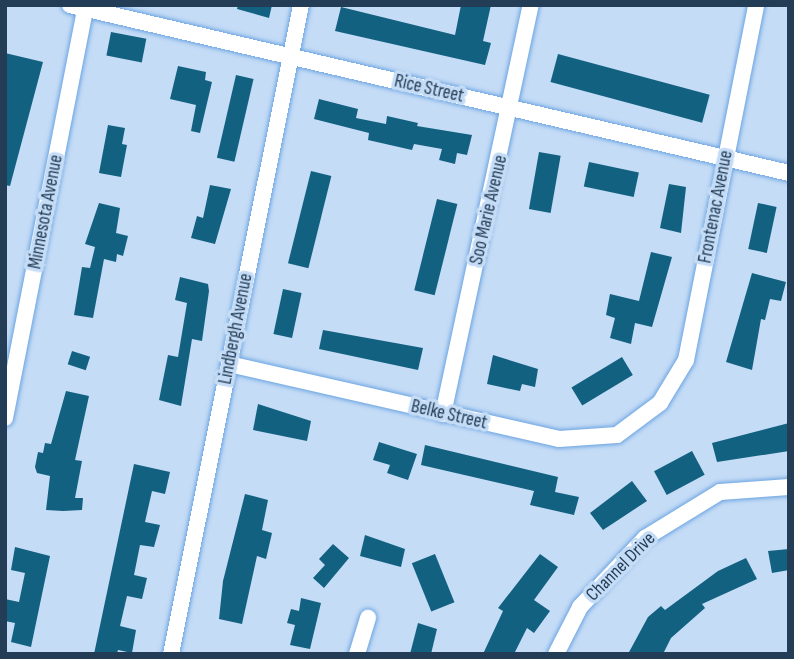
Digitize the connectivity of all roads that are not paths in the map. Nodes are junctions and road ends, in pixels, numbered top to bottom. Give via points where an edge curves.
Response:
1 (302, 5) edge
2 (531, 5) edge
3 (756, 5) edge
4 (80, 6) edge
5 (291, 57) junction
6 (511, 108) junction
7 (726, 160) junction
8 (789, 173) edge
9 (229, 364) junction
10 (660, 403) joint
11 (443, 414) junction
12 (5, 418) edge
13 (789, 487) edge
14 (368, 618) dead end
15 (171, 654) edge
16 (357, 654) edge
17 (556, 654) edge

1 - 5 street, Lindbergh Avenue
2 - 6 street, Soo Marie Avenue
3 - 7 street, Frontenac Avenue
4 - 5 street, Rice Street
4 - 12 street, Minnesota Avenue
5 - 6 street, Rice Street
5 - 9 street, Lindbergh Avenue
6 - 7 street, Rice Street
6 - 11 street, Soo Marie Avenue
7 - 8 street, Rice Street
7 - 10 street, Frontenac Avenue via 686,360
9 - 11 street, Belke Street
9 - 15 street, Lindbergh Avenue
10 - 11 street, Belke Street via 617,435 559,439
13 - 17 street, Channel Drive via 720,492 645,538 580,607
14 - 16 street

